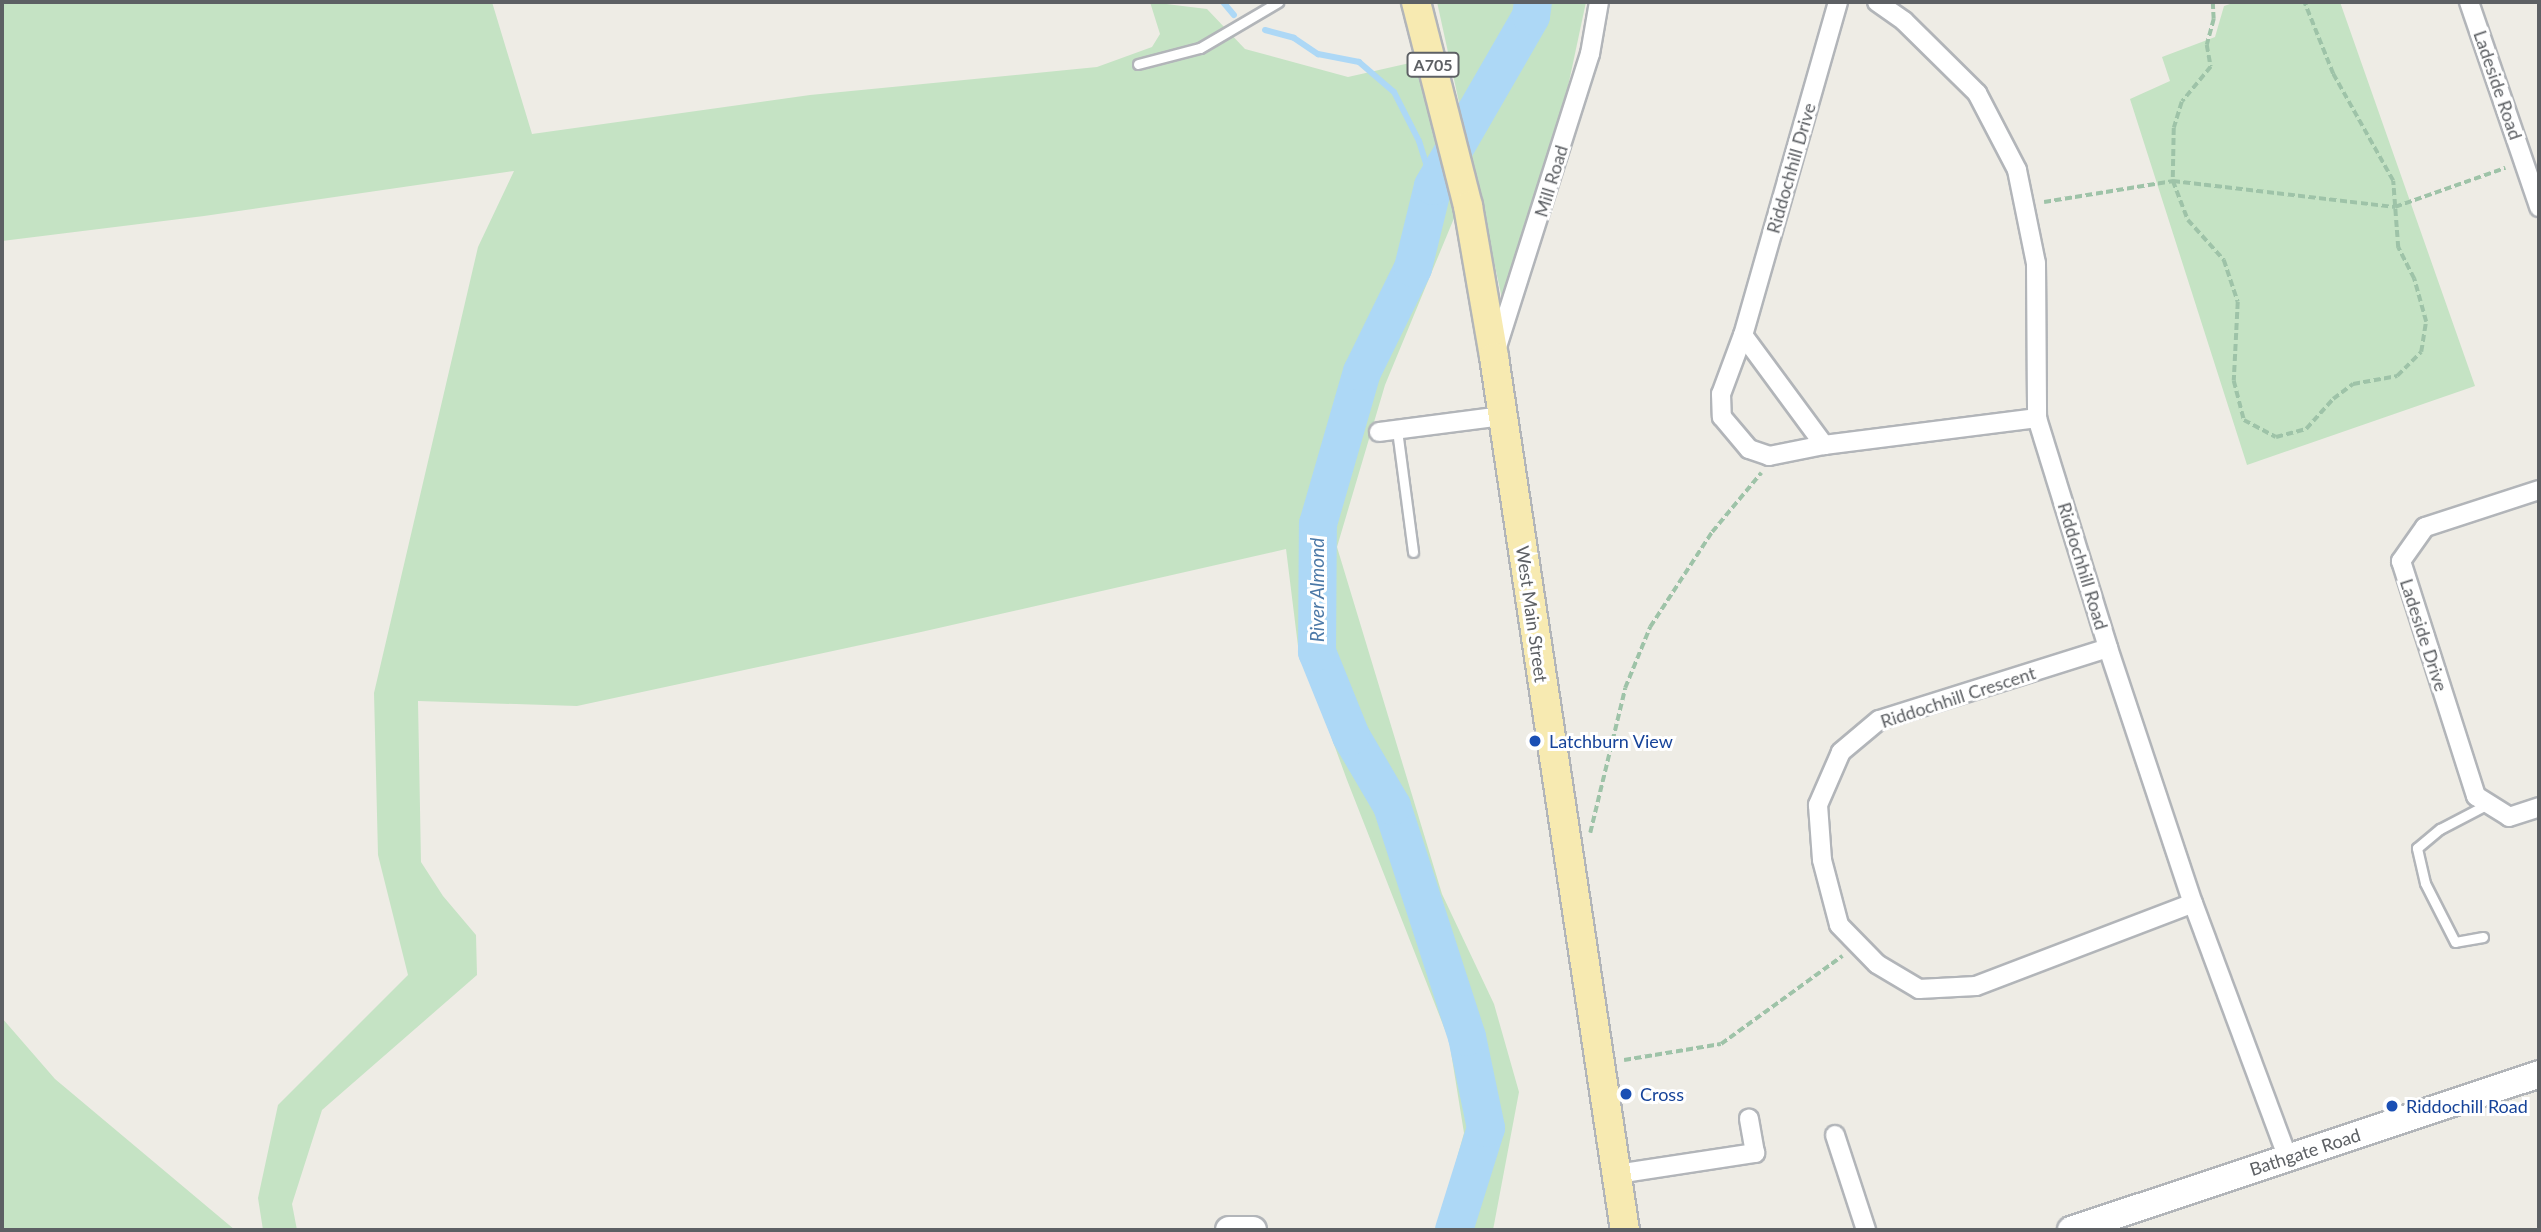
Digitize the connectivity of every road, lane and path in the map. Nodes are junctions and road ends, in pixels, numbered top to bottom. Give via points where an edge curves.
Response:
1 (1278, 2) edge
2 (1416, 2) edge
3 (1599, 2) edge
4 (1838, 2) edge
5 (1877, 2) edge
6 (2213, 2) edge
7 (2304, 2) edge
8 (2469, 2) edge
9 (1138, 64) dead end
10 (2524, 161) junction
11 (2173, 181) junction
12 (2024, 205) junction
13 (2395, 207) junction
14 (2539, 207) edge
15 (1743, 335) junction
16 (1494, 357) junction
17 (1503, 416) junction
18 (2037, 418) junction
19 (1397, 430) junction
20 (1379, 432) dead end
21 (1824, 445) junction
22 (1769, 456) junction
23 (2539, 490) edge
24 (1413, 552) dead end
25 (2108, 648) junction
26 (2488, 804) junction
27 (2539, 807) edge
28 (1586, 842) dead end
29 (2193, 903) junction
30 (2483, 937) dead end
31 (1858, 945) junction
32 (1600, 1065) junction
33 (2539, 1074) edge
34 (1749, 1119) dead end
35 (1835, 1135) dead end
36 (2288, 1158) junction
37 (1617, 1174) junction
38 (1229, 1230) edge
39 (1253, 1230) edge
40 (1625, 1230) edge
41 (1866, 1230) edge
42 (2071, 1230) edge

1 - 9 lane via 1200,48
2 - 16 main road, West Main Street / A705 via 1468,206
3 - 16 street, Mill Road via 1590,54
4 - 15 street, Riddochhill Drive
5 - 12 street, Riddochhill Road via 1904,21 1977,93 2017,170
6 - 11 path via 2207,45 2211,67 2182,102 2174,128
7 - 13 path via 2333,74 2385,162 2393,181
8 - 10 street, Ladeside Road
10 - 13 path
10 - 14 street, Ladeside Road
11 - 12 path
11 - 13 path
11 - 13 path via 2188,220 2224,260 2238,302 2234,381 2244,421 2276,437 2305,429 2353,384 2398,376 2421,352 2426,322 2399,248
12 - 18 street, Riddochhill Road via 2036,262
15 - 21 street
15 - 22 street, Riddochhill Drive via 1721,394 1722,417 1749,449
16 - 17 main road, West Main Street / A705
17 - 19 street
17 - 32 main road, West Main Street / A705
18 - 21 street
18 - 25 street, Riddochhill Road
19 - 20 street
19 - 24 lane
21 - 22 street
22 - 28 path via 1769,464 1712,532 1650,627 1625,688 1596,819
23 - 26 street, Ladeside Drive via 2425,527 2401,561 2476,796
25 - 29 street, Riddochhill Road
25 - 31 street, Riddochhill Crescent via 1879,720 1841,752 1818,805 1822,860 1839,925
26 - 27 street via 2509,817
26 - 30 lane via 2440,829 2417,848 2425,883 2455,942
29 - 31 street, Riddochhill Crescent via 1976,986 1919,989 1877,964
29 - 36 street, Riddochhill Road
31 - 32 path via 1721,1044
32 - 37 main road, West Main Street / A705
33 - 36 main road, Bathgate Road
34 - 37 street via 1755,1153
35 - 41 street
36 - 42 main road, Bathgate Road
37 - 40 main road, West Main Street / A705
38 - 39 main road

